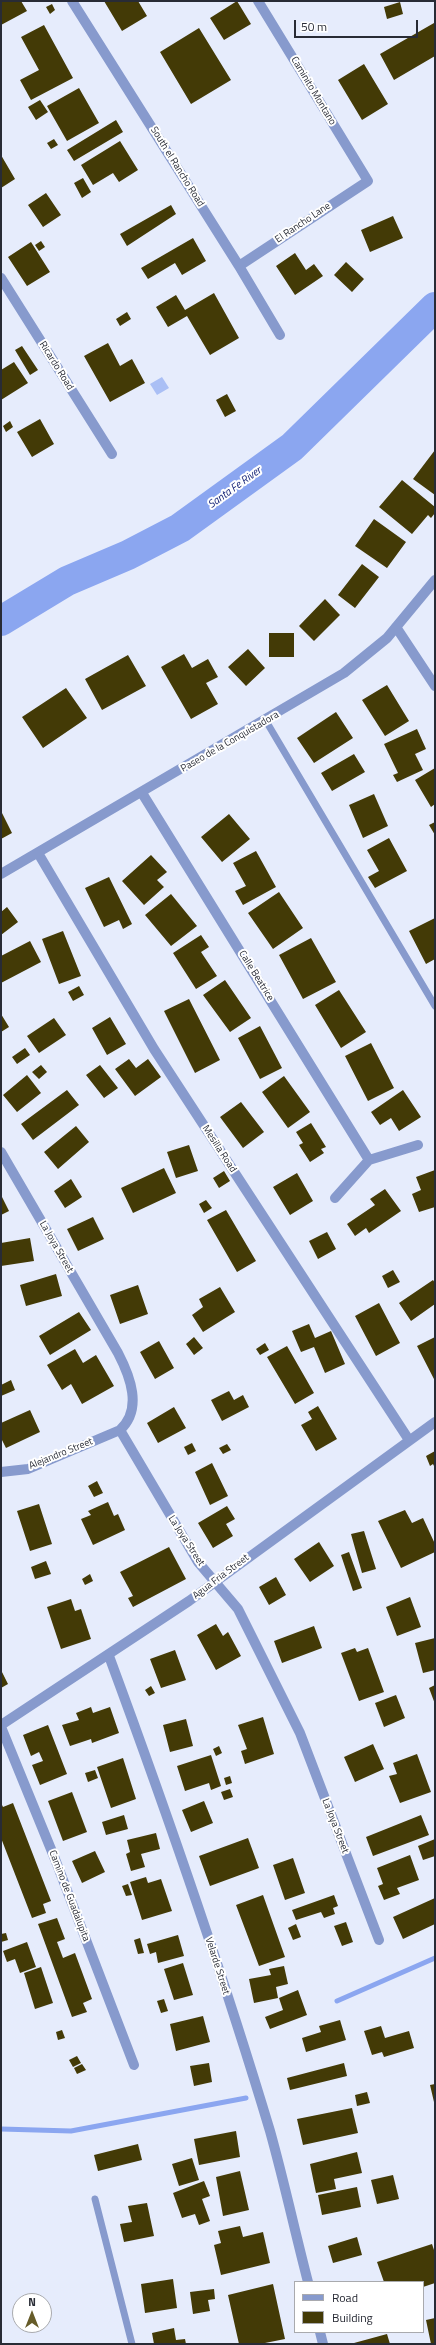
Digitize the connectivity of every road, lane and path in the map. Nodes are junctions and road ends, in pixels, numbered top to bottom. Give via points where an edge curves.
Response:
1 (72, 1) edge
2 (258, 1) edge
3 (368, 181) joint
4 (239, 266) junction
5 (1, 278) edge
6 (280, 335) dead end
7 (112, 454) dead end
8 (435, 580) edge
9 (396, 627) junction
10 (435, 686) edge
11 (266, 721) junction
12 (142, 792) junction
13 (38, 853) junction
14 (1, 874) edge
15 (435, 1006) edge
16 (418, 1145) dead end
17 (1, 1152) edge
18 (369, 1160) junction
19 (335, 1198) dead end
20 (435, 1422) edge
21 (120, 1430) junction
22 (409, 1440) junction
23 (1, 1472) edge
24 (214, 1582) junction
25 (109, 1656) junction
26 (1, 1726) edge
27 (379, 1940) dead end
28 (134, 2065) dead end
29 (95, 2199) dead end
30 (308, 2281) edge
31 (320, 2333) edge
32 (132, 2344) edge
33 (323, 2344) edge

1 - 4 street, South el Rancho Road
2 - 3 street, Caminito Montano
3 - 4 street, El Rancho Lane
4 - 6 street, South el Rancho Road
5 - 7 street, Ricardo Road
8 - 9 street, Paseo de la Conquistadora
9 - 10 street
9 - 11 street, Paseo de la Conquistadora via 359,663
11 - 12 street, Paseo de la Conquistadora
11 - 15 lane
12 - 13 street, Paseo de la Conquistadora
12 - 18 street, Calle Beatrice
13 - 14 street, Paseo de la Conquistadora
13 - 22 street, Mesilla Road via 154,1049
16 - 18 street
17 - 21 street, La Joya Street via 126,1370 131,1385 132,1404 128,1420
18 - 19 street
20 - 22 street, Agua Fria Street
21 - 23 street, Alejandro Street via 28,1469
21 - 24 street, La Joya Street via 190,1550
22 - 24 street, Agua Fria Street
24 - 25 street, Agua Fria Street
24 - 27 street, La Joya Street via 238,1609 300,1733
25 - 26 street, Agua Fria Street
25 - 30 street, Velarde Street via 199,1910 270,2132
26 - 28 street, Camino de Guadalupita
29 - 32 lane
31 - 33 street

